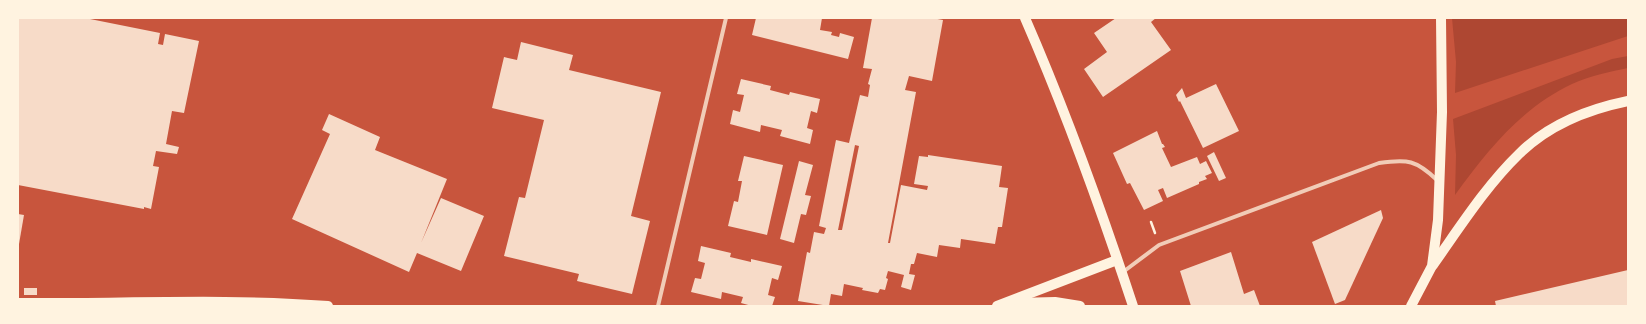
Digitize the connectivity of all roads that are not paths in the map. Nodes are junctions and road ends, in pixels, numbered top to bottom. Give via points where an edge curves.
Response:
1 (726, 18) edge
2 (1025, 18) edge
3 (1441, 18) edge
4 (1628, 101) edge
5 (1441, 183) junction
6 (1117, 260) junction
7 (1432, 266) junction
8 (1122, 273) junction
9 (18, 303) edge
10 (209, 303) edge
11 (1000, 305) edge
12 (328, 306) edge
13 (658, 306) edge
14 (1080, 306) edge
15 (1133, 306) edge
16 (1411, 306) edge

1 - 13 street
2 - 6 main road via 1063,112
3 - 5 main road
4 - 7 main road via 1604,106 1571,119 1543,135 1520,153 1496,179
5 - 7 main road
5 - 8 street via 1427,170 1409,161 1379,163 1159,245
6 - 8 main road
6 - 11 main road
7 - 16 main road
8 - 15 main road
9 - 10 main road
10 - 12 main road
11 - 14 main road via 1055,302

